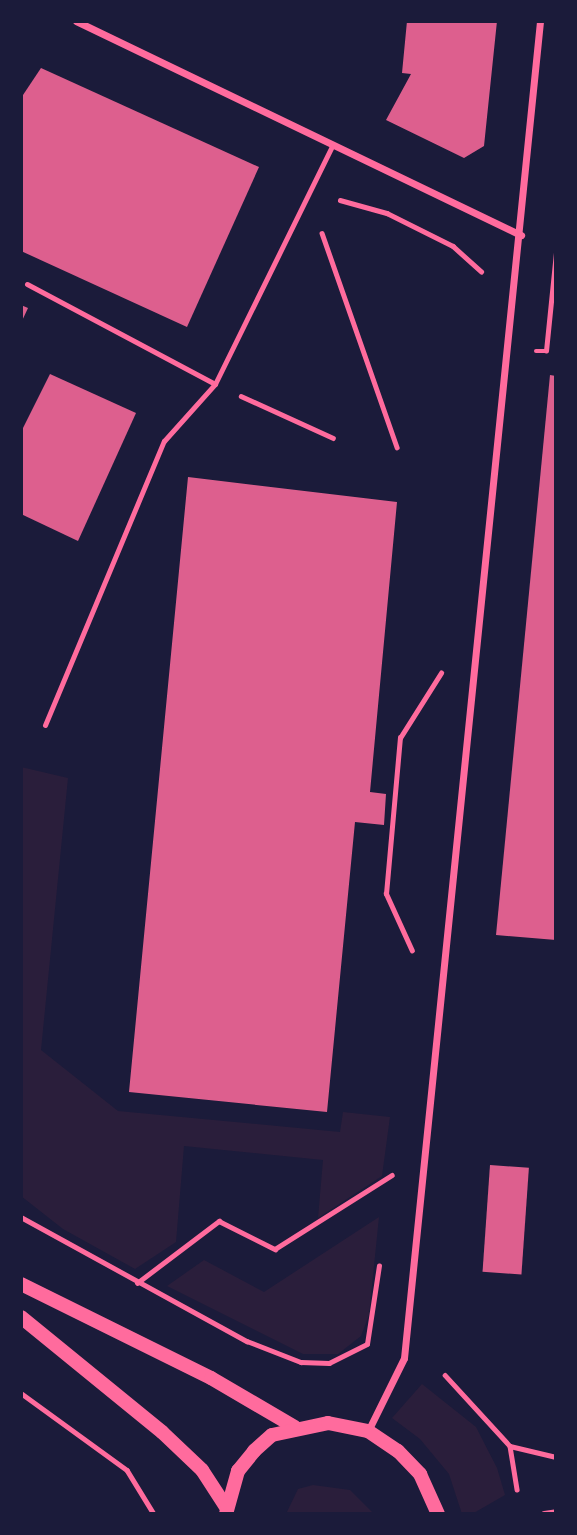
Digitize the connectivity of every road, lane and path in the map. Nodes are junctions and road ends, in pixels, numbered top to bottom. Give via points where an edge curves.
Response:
1 (76, 21) edge
2 (540, 21) edge
3 (332, 146) junction
4 (310, 199) junction
5 (521, 235) junction
6 (481, 282) dead end
7 (27, 284) dead end
8 (546, 351) dead end
9 (556, 352) edge
10 (215, 384) junction
11 (334, 438) dead end
12 (397, 447) dead end
13 (443, 659) dead end
14 (45, 725) dead end
15 (411, 961) dead end
16 (395, 1160) dead end
17 (394, 1174) junction
18 (392, 1187) dead end
19 (21, 1217) edge
20 (382, 1252) dead end
21 (137, 1283) junction
22 (21, 1284) edge
23 (21, 1317) edge
24 (445, 1375) dead end
25 (21, 1393) edge
26 (295, 1427) junction
27 (368, 1431) junction
28 (510, 1446) junction
29 (556, 1457) edge
30 (517, 1489) dead end
31 (226, 1510) edge
32 (556, 1511) edge
33 (154, 1514) edge
34 (438, 1514) edge
35 (544, 1514) edge

1 - 3 street
2 - 5 street
3 - 4 lane
3 - 5 street
4 - 6 path via 356,200 387,213 453,246 481,269
4 - 10 lane
4 - 12 path
5 - 27 street via 404,1358
7 - 10 lane
8 - 9 path
10 - 11 path
10 - 14 lane via 164,441
13 - 15 path via 442,672 400,738 386,894 412,948
16 - 17 path
17 - 18 path
17 - 21 path via 275,1249 219,1221
19 - 21 path
20 - 21 path via 367,1344 329,1363 300,1362 247,1341
22 - 26 main road via 211,1378
23 - 31 main road via 162,1432 202,1470
24 - 28 path
25 - 33 path via 127,1470
26 - 27 main road via 328,1423
26 - 31 main road via 254,1451
27 - 34 main road via 410,1461
28 - 29 path
28 - 30 path
32 - 35 street

